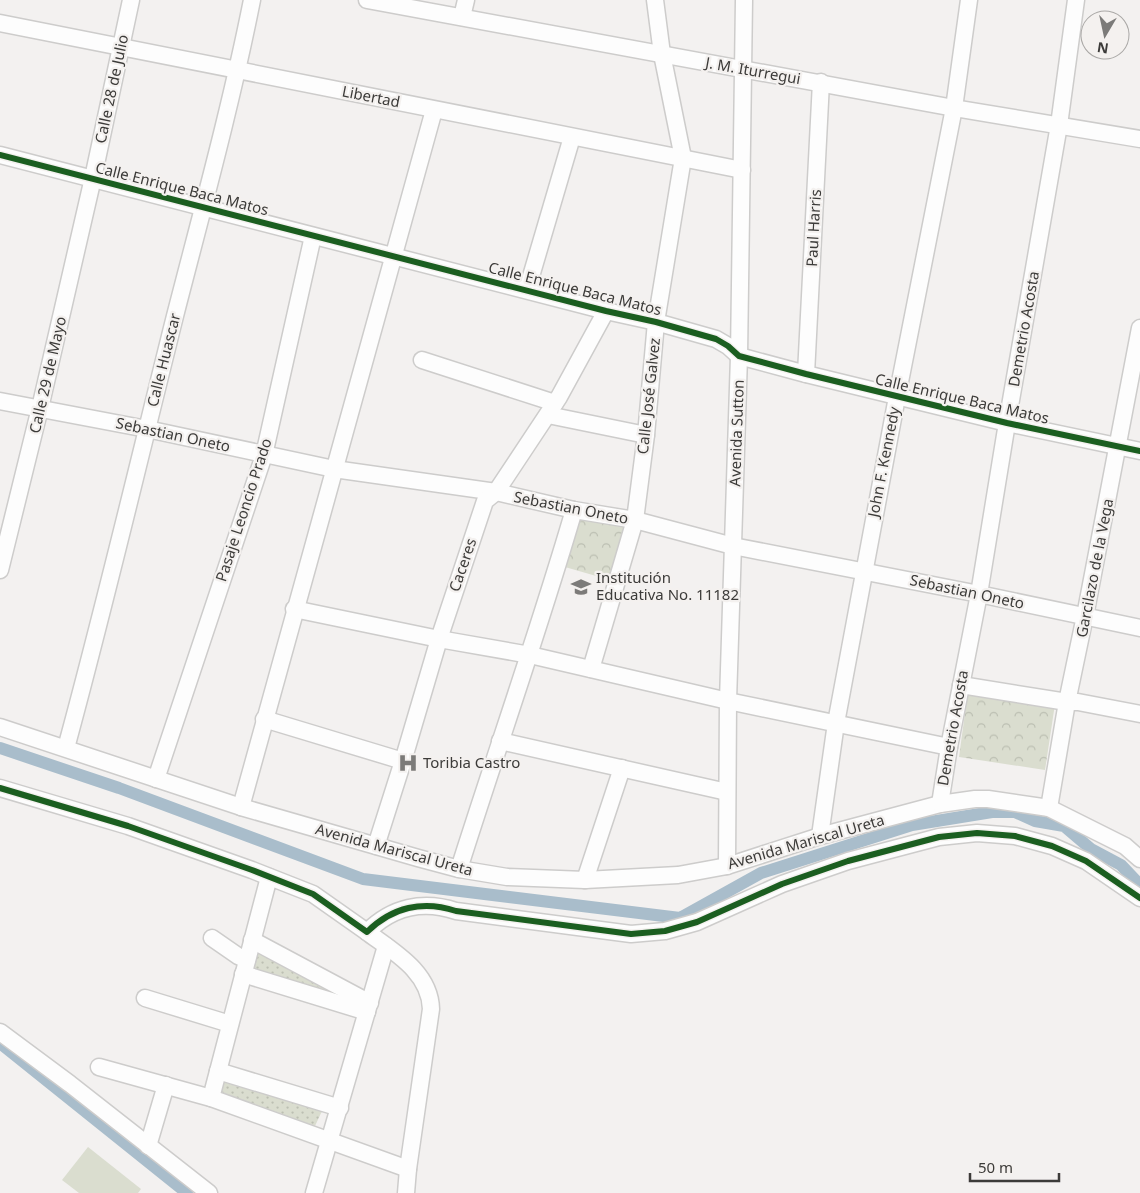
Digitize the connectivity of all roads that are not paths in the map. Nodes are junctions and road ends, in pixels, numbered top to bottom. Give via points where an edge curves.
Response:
1 (131, 0) edge
2 (252, 0) edge
3 (367, 0) edge
4 (466, 0) edge
5 (655, 0) edge
6 (744, 0) edge
7 (969, 0) edge
8 (1076, 0) edge
9 (462, 17) junction
10 (0, 23) edge
11 (120, 48) junction
12 (662, 54) junction
13 (743, 69) junction
14 (238, 71) junction
15 (821, 82) junction
16 (954, 108) junction
17 (434, 110) junction
18 (1059, 125) junction
19 (572, 137) junction
20 (1140, 139) edge
21 (0, 155) edge
22 (683, 158) junction
23 (742, 170) junction
24 (93, 178) junction
25 (203, 206) junction
26 (314, 236) junction
27 (393, 256) junction
28 (527, 290) junction
29 (606, 311) junction
30 (656, 322) junction
31 (1140, 328) edge
32 (739, 356) junction
33 (422, 360) dead end
34 (806, 374) junction
35 (896, 397) junction
36 (0, 401) edge
37 (40, 408) junction
38 (552, 409) junction
39 (1007, 423) junction
40 (147, 429) junction
41 (646, 435) junction
42 (1119, 446) junction
43 (1140, 451) edge
44 (264, 455) junction
45 (334, 469) junction
46 (496, 492) junction
47 (574, 510) junction
48 (635, 520) junction
49 (733, 546) junction
50 (0, 570) edge
51 (864, 571) junction
52 (979, 594) junction
53 (294, 609) junction
54 (1086, 616) junction
55 (1140, 628) edge
56 (439, 639) junction
57 (530, 654) junction
58 (591, 669) junction
59 (961, 685) junction
60 (728, 701) junction
61 (1067, 702) junction
62 (1140, 714) edge
63 (264, 720) junction
64 (836, 723) junction
65 (0, 727) edge
66 (500, 741) junction
67 (949, 747) junction
68 (66, 748) junction
69 (403, 761) junction
70 (622, 768) junction
71 (156, 779) junction
72 (0, 788) edge
73 (727, 792) junction
74 (940, 804) junction
75 (241, 807) junction
76 (1049, 808) junction
77 (820, 836) junction
78 (376, 846) junction
79 (1140, 858) edge
80 (727, 866) junction
81 (459, 869) junction
82 (269, 877) junction
83 (585, 880) junction
84 (1140, 898) edge
85 (367, 932) junction
86 (212, 938) dead end
87 (252, 940) junction
88 (386, 946) junction
89 (245, 967) junction
90 (145, 998) dead end
91 (368, 1008) junction
92 (230, 1024) junction
93 (0, 1032) edge
94 (99, 1067) dead end
95 (218, 1071) junction
96 (166, 1085) junction
97 (211, 1098) junction
98 (340, 1108) junction
99 (331, 1140) junction
100 (148, 1146) junction
101 (408, 1169) junction
102 (209, 1193) edge
103 (314, 1193) edge
104 (406, 1193) edge

1 - 11 street, Calle 28 de Julio
2 - 14 street, Calle Huascar
3 - 9 street, J. M. Iturregui
4 - 9 street
5 - 12 street, Calle José Galvez
6 - 13 street, Avenida Sutton
7 - 16 street, John F. Kennedy
8 - 18 street, Demetrio Acosta
9 - 12 street, J. M. Iturregui
10 - 11 street, Libertad
11 - 14 street, Libertad
11 - 24 street, Calle 28 de Julio
12 - 13 street, J. M. Iturregui
12 - 22 street, Calle José Galvez
13 - 15 street, J. M. Iturregui
13 - 23 street, Avenida Sutton
14 - 17 street, Libertad
14 - 25 street, Calle Huascar
15 - 16 street, J. M. Iturregui
15 - 34 street, Paul Harris
16 - 18 street, J. M. Iturregui
16 - 35 street, John F. Kennedy
17 - 19 street, Libertad
17 - 27 street
18 - 20 street, J. M. Iturregui
18 - 39 street, Demetrio Acosta
19 - 22 street, Libertad
19 - 28 street
21 - 24 street, Calle Enrique Baca Matos
22 - 23 street, Libertad
22 - 30 street, Calle José Galvez
23 - 32 street, Avenida Sutton
24 - 25 street, Calle Enrique Baca Matos
24 - 37 street, Calle 29 de Mayo
25 - 26 street, Calle Enrique Baca Matos
25 - 40 street, Calle Huascar
26 - 27 street, Calle Enrique Baca Matos
26 - 44 street, Pasaje Leoncio Prado
27 - 28 street, Calle Enrique Baca Matos
27 - 45 street
28 - 29 street, Calle Enrique Baca Matos
29 - 30 street, Calle Enrique Baca Matos
29 - 38 street, Caceres
30 - 32 street, Calle Enrique Baca Matos via 716,339
30 - 41 street, Calle José Galvez
31 - 42 street, Garcilazo de la Vega
32 - 34 street, Calle Enrique Baca Matos
32 - 49 street, Avenida Sutton
33 - 38 street
34 - 35 street, Calle Enrique Baca Matos
35 - 39 street, Calle Enrique Baca Matos
35 - 51 street, John F. Kennedy
36 - 37 street, Sebastian Oneto
37 - 40 street, Sebastian Oneto
37 - 50 street, Calle 29 de Mayo
38 - 41 street
38 - 46 street, Caceres
39 - 42 street, Calle Enrique Baca Matos
39 - 52 street, Demetrio Acosta
40 - 44 street, Sebastian Oneto
40 - 68 street, Calle Huascar
41 - 48 street, Calle José Galvez
42 - 43 street, Calle Enrique Baca Matos
42 - 54 street, Garcilazo de la Vega
44 - 45 street, Sebastian Oneto
44 - 71 street, Pasaje Leoncio Prado
45 - 46 street, Sebastian Oneto
45 - 53 street
46 - 47 street, Sebastian Oneto
46 - 56 street, Caceres via 485,501
47 - 48 street, Sebastian Oneto
47 - 57 street
48 - 49 street, Sebastian Oneto
48 - 58 street, Calle José Galvez
49 - 51 street, Sebastian Oneto
49 - 60 street, Avenida Sutton
51 - 52 street, Sebastian Oneto
51 - 64 street, John F. Kennedy
52 - 54 street, Sebastian Oneto
52 - 59 street, Demetrio Acosta
53 - 56 street
53 - 63 street
54 - 55 street, Sebastian Oneto
54 - 61 street, Garcilazo de la Vega
56 - 57 street
56 - 69 street, Caceres
57 - 58 street
57 - 66 street
58 - 60 street
59 - 61 street
59 - 67 street, Demetrio Acosta
60 - 64 street
60 - 73 street, Avenida Sutton
61 - 62 street
61 - 76 street, Garcilazo de la Vega
63 - 69 street
63 - 75 street
64 - 67 street
64 - 77 street, John F. Kennedy
65 - 68 street, Avenida Mariscal Ureta
66 - 70 street
66 - 81 street
67 - 74 street, Demetrio Acosta
68 - 71 street, Avenida Mariscal Ureta
69 - 78 street, Caceres
70 - 73 street
70 - 83 street
71 - 75 street, Avenida Mariscal Ureta
72 - 82 street via 128,826
73 - 80 street, Avenida Sutton
74 - 76 street, Avenida Mariscal Ureta via 988,799
74 - 77 street, Avenida Mariscal Ureta
75 - 78 street, Avenida Mariscal Ureta
76 - 79 street, Avenida Mariscal Ureta via 1125,846
77 - 80 street, Avenida Mariscal Ureta
78 - 81 street, Avenida Mariscal Ureta
80 - 83 street, Avenida Mariscal Ureta via 678,875
81 - 83 street, Avenida Mariscal Ureta via 507,877
82 - 85 street via 314,894
82 - 87 street
84 - 85 street via 1086,861 1052,846 1015,836 977,833 939,837 848,861 782,884 697,922 665,931 631,934 425,905 394,912
85 - 88 street
86 - 89 street via 238,956
87 - 89 street
87 - 91 street
88 - 91 street
88 - 101 street via 422,977 431,1000
89 - 91 street
89 - 92 street
90 - 92 street
91 - 98 street
92 - 95 street
93 - 100 street
94 - 96 street
95 - 97 street
95 - 98 street
96 - 97 street
96 - 100 street
97 - 99 street
98 - 99 street
99 - 101 street
99 - 103 street
100 - 102 street
101 - 104 street

